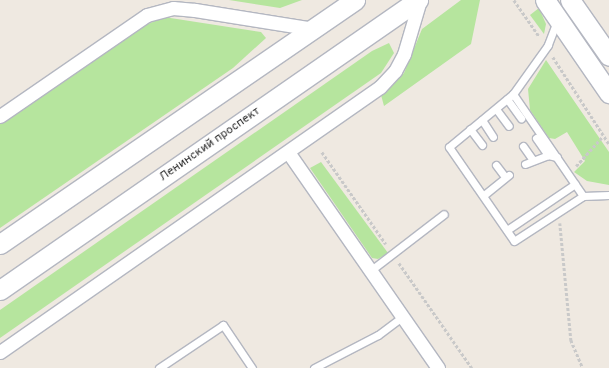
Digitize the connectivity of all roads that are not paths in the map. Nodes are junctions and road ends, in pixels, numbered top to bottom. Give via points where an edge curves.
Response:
1 (355, 0) edge
2 (419, 0) edge
3 (545, 0) edge
4 (570, 0) edge
5 (195, 5) edge
6 (558, 19) junction
7 (313, 29) junction
8 (609, 56) edge
9 (609, 93) edge
10 (510, 96) junction
11 (496, 109) junction
12 (0, 116) edge
13 (520, 118) dead end
14 (482, 120) junction
15 (509, 126) dead end
16 (470, 129) junction
17 (493, 137) dead end
18 (536, 138) dead end
19 (482, 145) dead end
20 (523, 146) dead end
21 (288, 152) junction
22 (548, 155) junction
23 (556, 157) junction
24 (532, 159) junction
25 (524, 164) dead end
26 (496, 165) dead end
27 (575, 184) junction
28 (609, 195) edge
29 (484, 196) junction
30 (582, 196) junction
31 (444, 214) dead end
32 (507, 230) junction
33 (0, 244) edge
34 (370, 271) junction
35 (0, 290) edge
36 (402, 317) junction
37 (0, 352) edge
38 (159, 368) edge
39 (252, 368) edge
40 (314, 368) edge
41 (438, 368) edge

1 - 7 street
2 - 21 street via 395,71 380,87
2 - 35 street, Ленинский проспект
3 - 6 street
4 - 8 street
5 - 7 street
5 - 12 street via 147,15
6 - 9 street
6 - 10 lane via 546,47
7 - 33 street
10 - 11 lane
10 - 13 lane
10 - 23 lane
11 - 14 lane
11 - 15 lane
14 - 16 lane
14 - 17 lane
16 - 19 lane
16 - 29 lane via 448,147
18 - 22 lane
20 - 24 lane
21 - 34 street
21 - 37 street
22 - 23 lane
22 - 24 lane
23 - 27 lane
24 - 25 lane
26 - 29 lane via 507,176
27 - 30 lane
27 - 32 lane
28 - 30 lane
29 - 32 lane
30 - 32 lane via 514,241
31 - 34 lane
34 - 36 street
36 - 40 lane via 378,335
36 - 41 street
38 - 39 lane via 223,325

